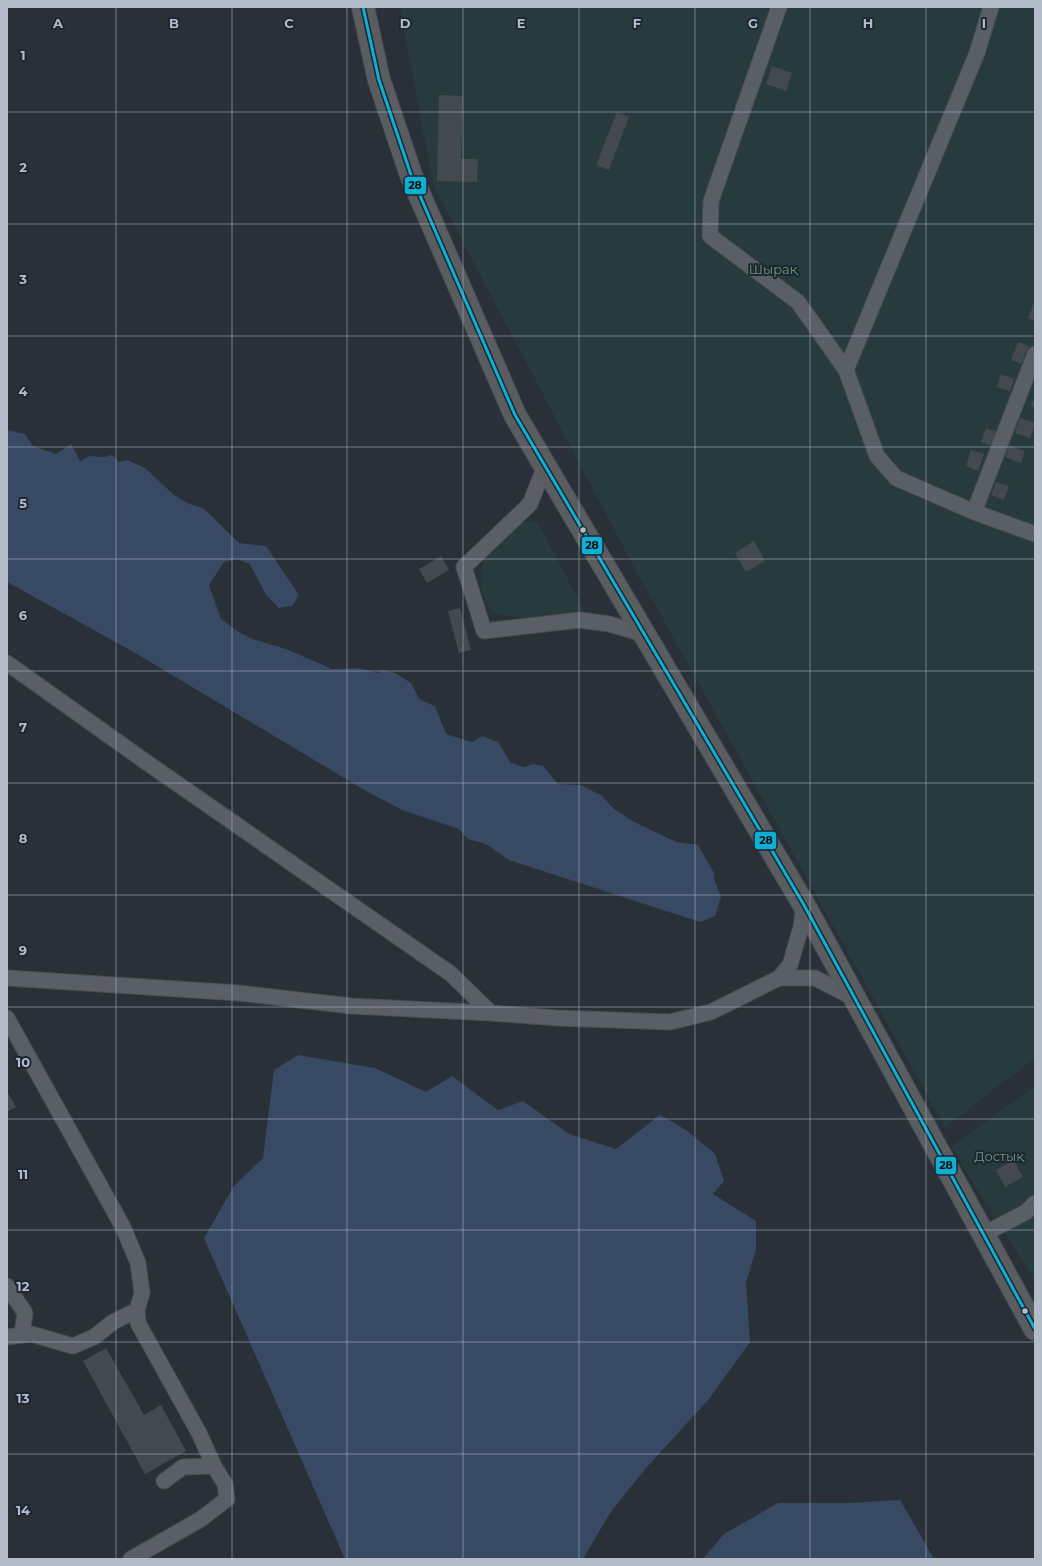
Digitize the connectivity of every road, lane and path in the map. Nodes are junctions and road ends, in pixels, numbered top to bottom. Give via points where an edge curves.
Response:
1 (363, 7) edge
2 (779, 7) edge
3 (991, 7) edge
4 (1035, 354) edge
5 (846, 370) junction
6 (545, 466) junction
7 (974, 512) junction
8 (1035, 534) edge
9 (644, 634) junction
10 (7, 663) edge
11 (804, 905) junction
12 (7, 978) edge
13 (778, 978) junction
14 (854, 998) junction
15 (491, 1013) junction
16 (7, 1018) edge
17 (1035, 1203) edge
18 (984, 1234) junction
19 (7, 1286) edge
20 (137, 1310) junction
21 (1035, 1329) edge
22 (14, 1336) edge
23 (214, 1466) junction
24 (164, 1481) dead end
25 (131, 1559) edge

1 - 6 highway via 378,80 411,175 515,415
2 - 5 street via 711,201 710,236 798,302
3 - 5 street via 977,53
4 - 7 street
5 - 7 street via 877,456 896,478
6 - 9 highway
6 - 9 street via 530,504 464,567 484,631 580,620 609,624
7 - 8 street
9 - 11 highway
10 - 15 street via 451,974
11 - 13 street via 801,927 790,965
11 - 14 highway
12 - 15 street via 239,993 351,1006
13 - 14 street via 815,978
13 - 15 street via 711,1012 670,1022
14 - 18 highway
16 - 20 street via 123,1227 138,1263 142,1293
17 - 18 street via 1026,1212
18 - 21 highway
19 - 22 street via 25,1313
20 - 22 street via 113,1322 94,1337 73,1346 31,1334
20 - 23 street via 138,1324 199,1433
23 - 24 street via 183,1467
23 - 25 street via 225,1484 226,1499 201,1519

